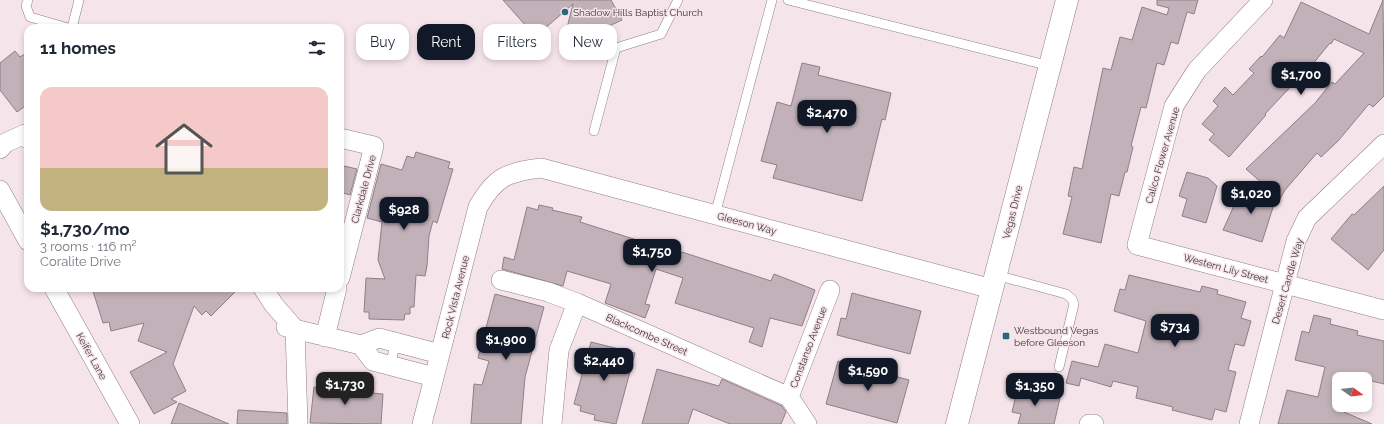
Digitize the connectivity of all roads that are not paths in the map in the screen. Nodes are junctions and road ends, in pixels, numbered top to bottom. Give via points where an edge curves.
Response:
1 (28, 0) edge
2 (80, 0) edge
3 (678, 0) edge
4 (772, 0) edge
5 (788, 0) edge
6 (1067, 0) edge
7 (1263, 0) edge
8 (54, 24) edge
9 (73, 24) edge
10 (1050, 66) junction
11 (594, 131) dead end
12 (24, 138) edge
13 (344, 139) edge
14 (1384, 144) edge
15 (0, 149) edge
16 (502, 178) joint
17 (0, 190) edge
18 (715, 215) junction
19 (24, 228) edge
20 (1137, 245) joint
21 (344, 262) edge
22 (501, 280) dead end
23 (994, 282) junction
24 (1285, 284) junction
25 (830, 290) dead end
26 (56, 292) edge
27 (266, 292) edge
28 (336, 292) edge
29 (577, 303) junction
30 (1384, 310) edge
31 (290, 328) junction
32 (325, 337) junction
33 (396, 342) junction
34 (360, 345) junction
35 (440, 354) junction
36 (390, 365) junction
37 (1059, 367) dead end
38 (434, 377) junction
39 (789, 397) junction
40 (130, 424) edge
41 (298, 424) edge
42 (422, 424) edge
43 (552, 424) edge
44 (807, 424) edge
45 (957, 424) edge
46 (1249, 424) edge

1 - 8 lane via 26,6 30,17
2 - 9 lane
3 - 11 lane via 661,34 616,48
4 - 18 lane
5 - 10 lane
6 - 10 main road, Vegas Drive
7 - 20 street, Calico Flower Avenue via 1197,70 1174,106
10 - 23 main road, Vegas Drive
12 - 15 street via 5,143
13 - 21 street, Clarkdale Drive via 374,146
14 - 24 street, Desert Candle Way via 1307,218 1296,241
16 - 18 street, Gleeson Way via 517,170 540,168
16 - 35 street, Rock Vista Avenue via 487,191 478,207
17 - 19 street
18 - 23 street, Gleeson Way
20 - 24 street, Western Lily Street
22 - 29 street, Blackcombe Street via 548,292
23 - 37 lane via 1066,294 1072,299 1074,304
23 - 45 main road, Vegas Drive
24 - 30 street, Western Lily Street
24 - 46 street, Desert Candle Way
25 - 39 street, Constanso Avenue
26 - 40 street, Keifer Lane
27 - 31 street
28 - 32 street
29 - 39 street, Blackcombe Street
29 - 43 street via 559,350
31 - 32 street
31 - 41 street
32 - 34 street
33 - 34 street via 379,338
33 - 35 street
33 - 36 lane
34 - 36 street via 373,361
35 - 38 street, Rock Vista Avenue
36 - 38 street
38 - 42 street, Rock Vista Avenue
39 - 44 street, Constanso Avenue

